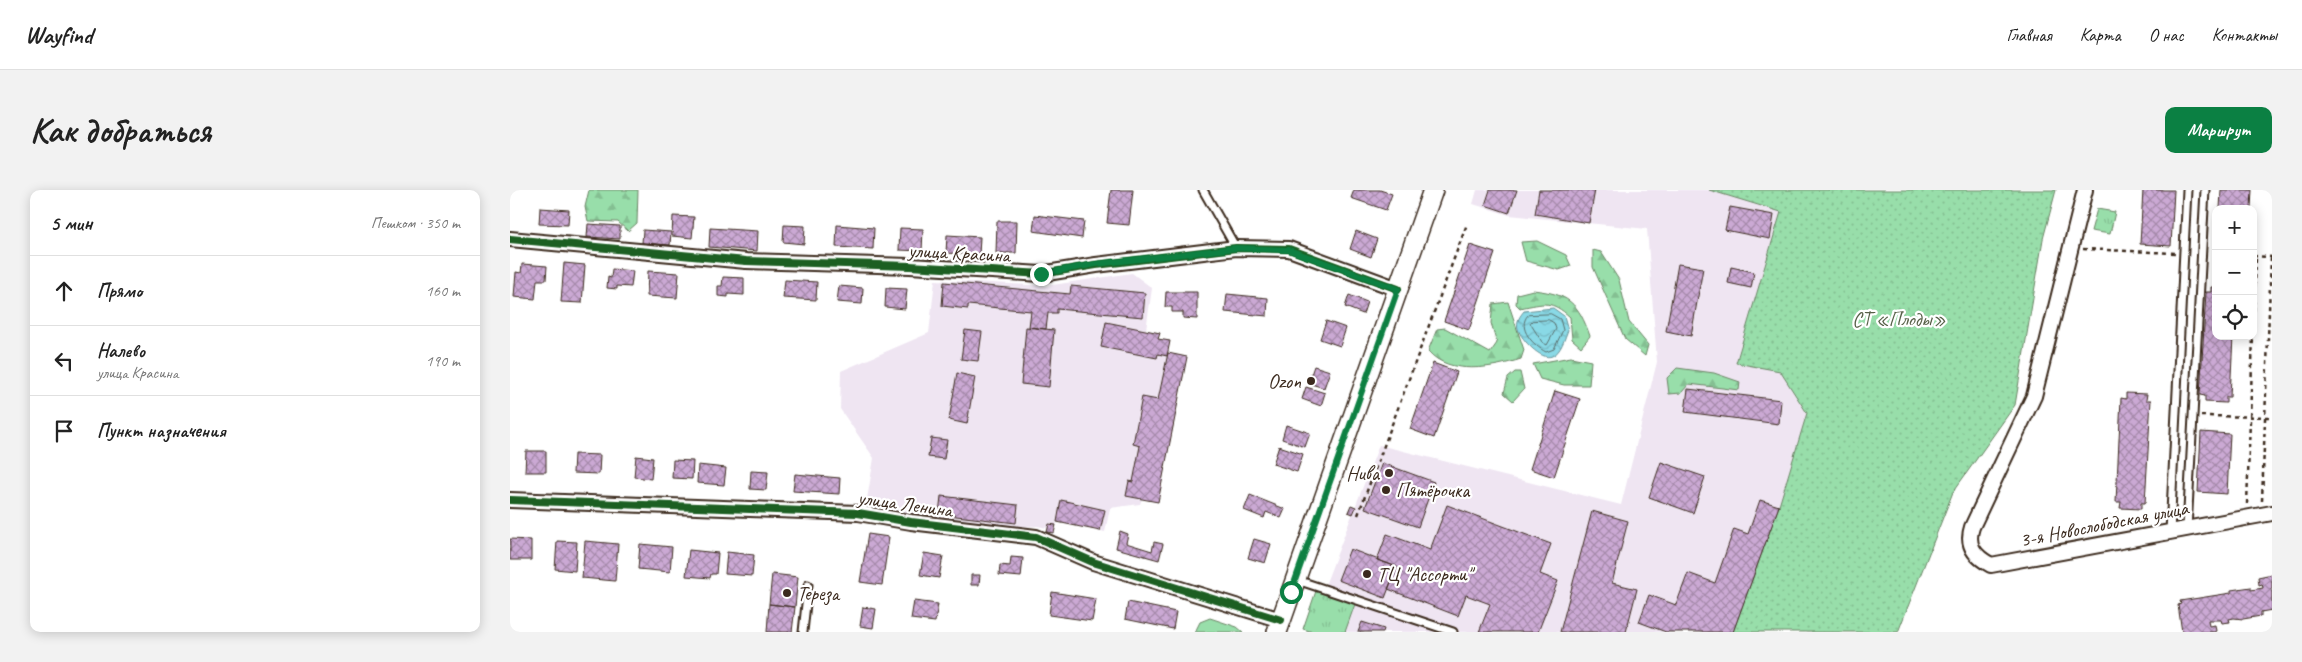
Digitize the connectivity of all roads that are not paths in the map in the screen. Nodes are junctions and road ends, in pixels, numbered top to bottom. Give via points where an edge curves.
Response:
1 (1203, 190) edge
2 (1433, 190) edge
3 (2085, 190) edge
4 (2187, 190) edge
5 (2205, 190) edge
6 (510, 240) edge
7 (1236, 248) junction
8 (1398, 289) junction
9 (510, 500) edge
10 (2267, 514) edge
11 (2187, 529) junction
12 (2170, 532) junction
13 (1296, 579) junction
14 (808, 584) dead end
15 (1279, 626) edge
16 (803, 632) edge
17 (1453, 632) edge

1 - 7 lane
2 - 8 main road
3 - 12 street, 3-я Новослободская улица via 2034,396 1972,527 1969,536 1971,548 1979,559 1990,565
4 - 12 lane
5 - 11 lane
6 - 7 street, улица Красина via 746,260 1041,274 1096,264
7 - 8 street, улица Красина via 1289,250
8 - 13 main road
9 - 15 street, улица Ленина via 858,513 1036,537 1093,562
10 - 11 street, 3-я Новослободская улица
11 - 12 street, 3-я Новослободская улица
13 - 15 main road
13 - 17 lane
14 - 16 lane

